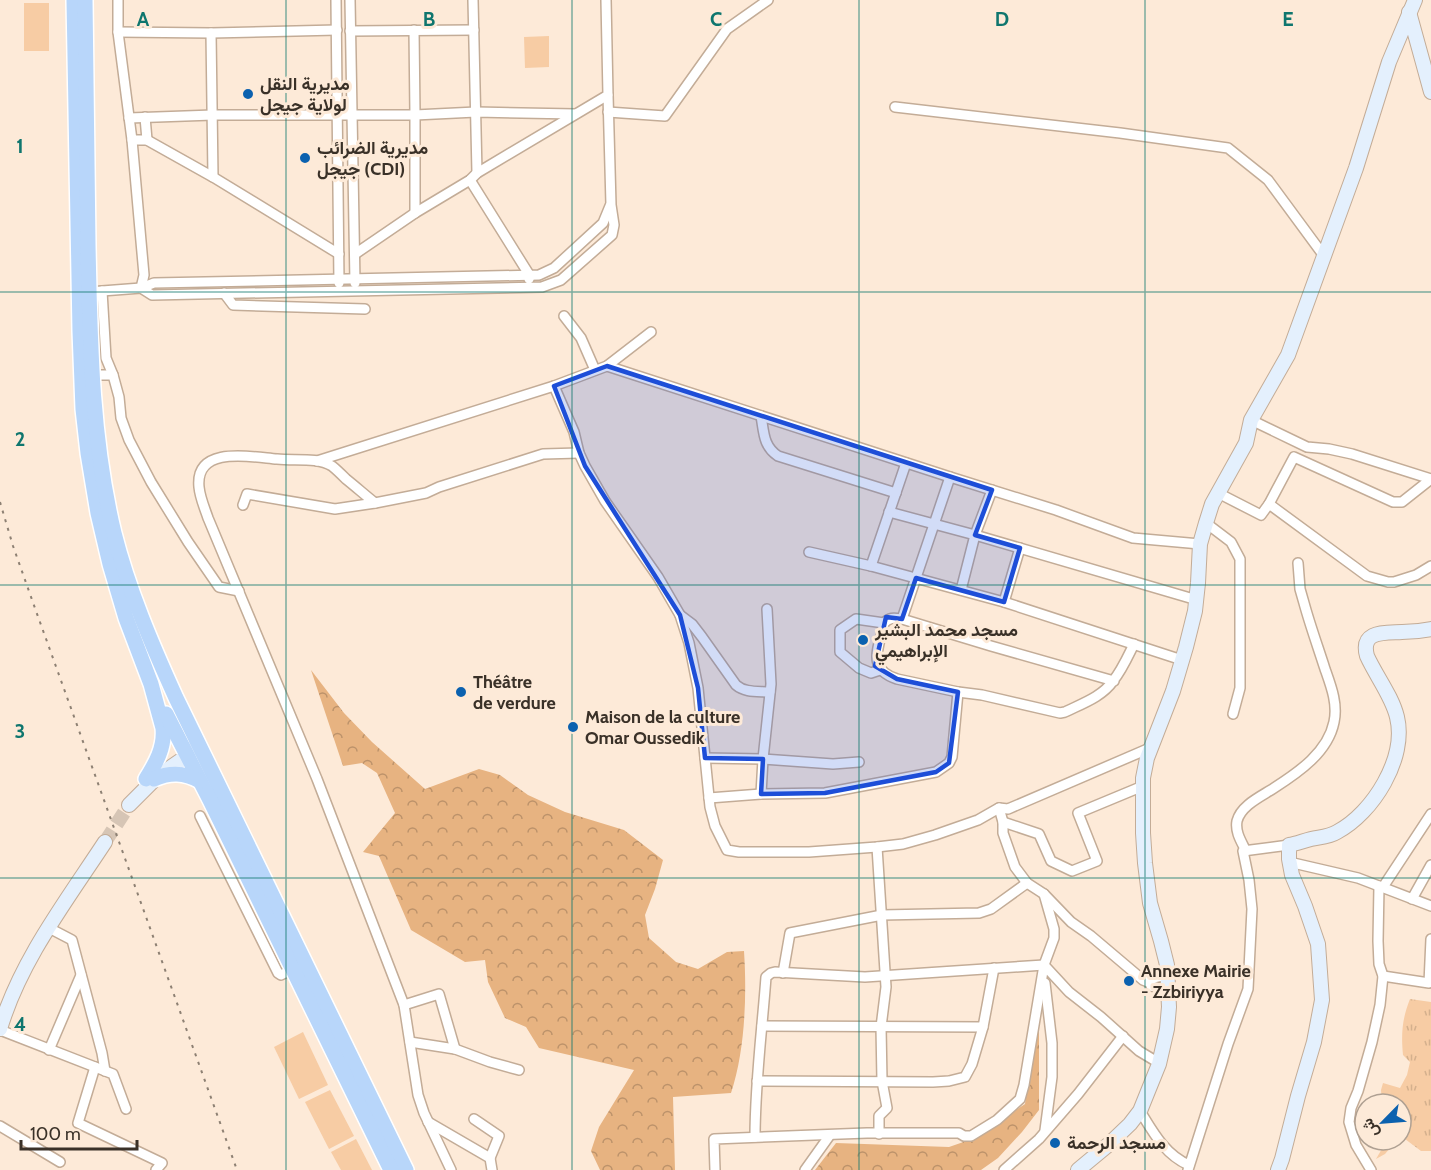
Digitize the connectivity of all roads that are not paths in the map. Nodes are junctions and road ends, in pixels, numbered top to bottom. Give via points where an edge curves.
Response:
1 (74, 0) edge
2 (85, 0) edge
3 (118, 0) edge
4 (336, 0) edge
5 (350, 0) edge
6 (473, 0) edge
7 (606, 0) edge
8 (768, 0) edge
9 (1412, 6) edge
10 (337, 30) junction
11 (414, 30) junction
12 (474, 30) junction
13 (350, 31) junction
14 (118, 32) junction
15 (211, 33) junction
16 (1431, 92) edge
17 (608, 95) junction
18 (895, 107) dead end
19 (476, 112) junction
20 (608, 112) junction
21 (575, 114) junction
22 (213, 115) junction
23 (416, 115) junction
24 (337, 116) junction
25 (352, 116) junction
26 (145, 117) junction
27 (129, 118) junction
28 (132, 140) junction
29 (147, 140) junction
30 (474, 176) junction
31 (213, 177) junction
32 (611, 205) junction
33 (415, 213) junction
34 (355, 256) junction
35 (1324, 256) junction
36 (339, 258) junction
37 (530, 276) junction
38 (355, 278) junction
39 (322, 279) junction
40 (339, 279) junction
41 (529, 287) junction
42 (141, 288) junction
43 (95, 291) junction
44 (324, 291) junction
45 (339, 291) junction
46 (355, 291) junction
47 (224, 293) junction
48 (324, 308) junction
49 (366, 309) dead end
50 (96, 311) junction
51 (564, 316) dead end
52 (651, 332) dead end
53 (608, 366) junction
54 (596, 370) junction
55 (92, 375) junction
56 (113, 375) junction
57 (554, 386) junction
58 (761, 416) junction
59 (1251, 420) junction
60 (579, 453) junction
61 (317, 461) junction
62 (906, 463) junction
63 (950, 477) junction
64 (1431, 479) edge
65 (992, 490) junction
66 (896, 493) junction
67 (1218, 493) junction
68 (375, 503) junction
69 (1269, 504) junction
70 (243, 505) dead end
71 (889, 512) junction
72 (934, 523) junction
73 (1206, 523) junction
74 (975, 535) junction
75 (1200, 544) junction
76 (1020, 548) junction
77 (809, 552) dead end
78 (1298, 563) dead end
79 (872, 566) junction
80 (1431, 566) edge
81 (916, 578) junction
82 (961, 590) junction
83 (239, 591) junction
84 (1197, 600) junction
85 (1004, 602) junction
86 (767, 609) dead end
87 (680, 615) junction
88 (902, 619) junction
89 (885, 624) junction
90 (1431, 629) edge
91 (1134, 644) junction
92 (1182, 660) junction
93 (876, 668) junction
94 (1114, 681) junction
95 (151, 684) junction
96 (770, 692) junction
97 (958, 692) junction
98 (1233, 714) dead end
99 (1150, 748) junction
100 (190, 750) junction
101 (705, 758) junction
102 (763, 759) junction
103 (859, 762) dead end
104 (150, 779) junction
105 (200, 781) junction
106 (1143, 786) junction
107 (761, 794) junction
108 (709, 798) junction
109 (999, 808) junction
110 (1431, 814) edge
111 (200, 816) dead end
112 (1003, 822) junction
113 (105, 842) tunnel mouth
114 (1289, 845) junction
115 (877, 847) junction
116 (1246, 851) junction
117 (1289, 862) junction
118 (1431, 865) edge
119 (1027, 883) junction
120 (1381, 886) junction
121 (1044, 894) junction
122 (1412, 899) junction
123 (1431, 906) edge
124 (882, 915) junction
125 (49, 928) junction
126 (1431, 939) edge
127 (1044, 965) junction
128 (994, 968) junction
129 (293, 969) junction
130 (81, 974) junction
131 (783, 974) junction
132 (1167, 975) junction
133 (886, 976) junction
134 (1383, 976) junction
135 (1151, 986) dead end
136 (1168, 990) junction
137 (404, 1005) junction
138 (762, 1026) junction
139 (881, 1027) junction
140 (983, 1027) junction
141 (0, 1030) edge
142 (1123, 1036) junction
143 (410, 1042) junction
144 (455, 1049) junction
145 (49, 1050) junction
146 (1159, 1063) junction
147 (94, 1067) junction
148 (519, 1070) dead end
149 (105, 1071) junction
150 (757, 1081) junction
151 (882, 1081) junction
152 (126, 1109) dead end
153 (1140, 1111) junction
154 (474, 1119) dead end
155 (428, 1122) junction
156 (0, 1126) edge
157 (1045, 1130) junction
158 (879, 1134) junction
159 (830, 1135) junction
160 (755, 1137) junction
161 (490, 1158) junction
162 (60, 1162) dead end
163 (1188, 1168) edge
164 (156, 1170) edge
165 (391, 1170) edge
166 (406, 1170) edge
167 (451, 1170) edge
168 (492, 1170) edge
169 (715, 1170) edge
170 (805, 1170) edge
171 (1004, 1170) edge
172 (1078, 1170) edge
173 (1278, 1170) edge
174 (1371, 1170) edge

1 - 95 highway via 82,409 103,534 126,618
2 - 43 highway
3 - 14 street
4 - 10 street
5 - 13 street
6 - 12 street
7 - 17 street
8 - 20 street via 727,29 664,116
9 - 16 main road
9 - 35 main road via 1389,62
10 - 15 street
10 - 24 street
11 - 12 street
11 - 13 street
11 - 23 street
12 - 19 street
13 - 25 street
14 - 15 street
14 - 27 street
15 - 22 street
17 - 20 street
17 - 21 street
18 - 35 street via 1228,148 1268,180
19 - 21 street
19 - 23 street
19 - 30 street
20 - 32 street
21 - 30 street
22 - 24 street
22 - 26 street
22 - 31 street
23 - 25 street
23 - 33 street
24 - 25 street
24 - 36 street
25 - 34 street
26 - 27 street
26 - 29 street
27 - 28 street
28 - 29 street
28 - 42 street via 144,275
29 - 31 street
30 - 33 street
30 - 37 street
31 - 36 street
32 - 37 street via 603,223 554,268
32 - 41 street via 612,235 561,280
33 - 34 street
34 - 36 street
34 - 38 street
35 - 59 main road via 1288,355
36 - 39 street
36 - 40 street
37 - 38 street
37 - 41 street
38 - 40 street
38 - 46 street
39 - 40 street
39 - 42 street via 154,283
40 - 45 street
41 - 46 street
42 - 43 street
42 - 47 street via 152,295
43 - 50 highway
44 - 45 street
44 - 47 street
44 - 48 street
45 - 46 street
47 - 48 street via 233,305
48 - 49 street
50 - 55 highway
50 - 56 street
51 - 54 street
52 - 53 street
53 - 54 street
53 - 58 street
54 - 57 street
55 - 56 street
55 - 100 highway via 101,465 114,533
56 - 83 street via 124,429 151,482 219,586
57 - 60 street
57 - 61 street
58 - 62 street
58 - 66 street via 766,443 778,456
59 - 64 street via 1307,447 1352,454
59 - 67 main road via 1246,442
60 - 68 street via 543,454 426,493
60 - 87 street via 605,501
61 - 68 street via 332,466
61 - 83 street via 227,456 204,466 199,478 200,492
62 - 63 street
62 - 66 street
63 - 65 street
63 - 72 street
64 - 69 street via 1402,502 1393,502 1294,457
65 - 74 street
65 - 75 street via 1133,538
66 - 71 street
67 - 69 street via 1261,515
67 - 73 main road
68 - 70 street via 335,509 247,494
69 - 80 street via 1367,576 1394,582
71 - 72 street
71 - 79 street
72 - 74 street
72 - 81 street
73 - 75 main road
73 - 98 street via 1231,542 1240,559 1240,688
74 - 76 street
74 - 82 street
75 - 84 main road
76 - 84 street
76 - 85 street
77 - 79 street
78 - 116 street via 1300,589 1335,701 1334,721 1320,751 1241,812 1237,829
79 - 81 street
81 - 82 street
81 - 88 street
82 - 85 street
83 - 137 street
84 - 92 main road
85 - 91 street
86 - 96 street
87 - 96 street via 692,624 736,685 746,691
87 - 101 street via 698,688
88 - 89 street via 892,618
88 - 94 street
89 - 93 street
89 - 93 street via 856,619 840,630 840,652 859,668
90 - 114 main road via 1380,633 1367,640 1366,656 1397,716 1395,759 1377,795 1353,822 1333,834
91 - 92 street
91 - 94 street
92 - 99 main road
93 - 97 street via 897,679
94 - 97 street via 1098,695 1060,713
95 - 100 highway
95 - 104 highway via 164,735
96 - 102 street
97 - 107 street via 952,757 936,772 825,793
99 - 106 main road
99 - 109 street via 1008,809
100 - 104 main road
100 - 105 highway
100 - 166 highway via 246,842
101 - 102 street
101 - 108 street
102 - 103 street
102 - 107 street
104 - 105 highway via 177,774
105 - 129 highway
106 - 112 street via 1077,813 1097,861 1072,871 1051,861 1038,834
106 - 132 main road via 1150,903
107 - 108 street
108 - 115 street via 713,820 728,851 809,852
109 - 112 street
109 - 115 street via 935,835
110 - 120 street
111 - 129 street via 278,973
112 - 119 street via 1015,867
113 - 125 main road
114 - 116 street
114 - 117 main road
115 - 124 street
116 - 163 street via 1252,909 1248,989
117 - 120 street
117 - 173 main road via 1318,944 1322,1000
118 - 122 street
119 - 121 street
119 - 124 street via 979,913
120 - 122 street
120 - 134 street via 1378,941
121 - 127 street via 1054,929
121 - 132 street via 1071,922 1143,980
122 - 123 street
124 - 131 street via 790,933
124 - 133 street
125 - 130 street via 72,940
125 - 141 main road via 9,1003
126 - 134 street via 1430,983
127 - 128 street
127 - 142 street via 1069,992
127 - 157 street via 1052,1059
127 - 158 street via 1020,1099 971,1136
128 - 133 street
128 - 140 street
129 - 165 highway
130 - 145 street
130 - 149 street
131 - 133 street
131 - 138 street via 775,972 766,977
132 - 136 main road
133 - 139 street
134 - 174 street via 1375,1030 1349,1122 1352,1137
135 - 136 street
136 - 146 main road via 1167,1029
137 - 143 street
137 - 144 street via 439,994
138 - 139 street
138 - 150 street
139 - 140 street
139 - 151 street
140 - 151 street via 965,1077 933,1082
141 - 145 street
142 - 146 street
142 - 157 street
143 - 144 street
143 - 155 street via 418,1095
144 - 148 street
145 - 147 street
146 - 153 main road
147 - 149 street
147 - 164 street via 78,1123 162,1163
149 - 152 street via 113,1074
150 - 151 street
150 - 160 street
151 - 158 street via 887,1108 879,1116
153 - 163 street via 1162,1144
153 - 172 main road
154 - 161 street via 499,1136
155 - 161 street
155 - 167 street
156 - 162 street
157 - 171 street
158 - 159 street
159 - 160 street
159 - 170 street
160 - 169 street via 714,1139
161 - 168 street

